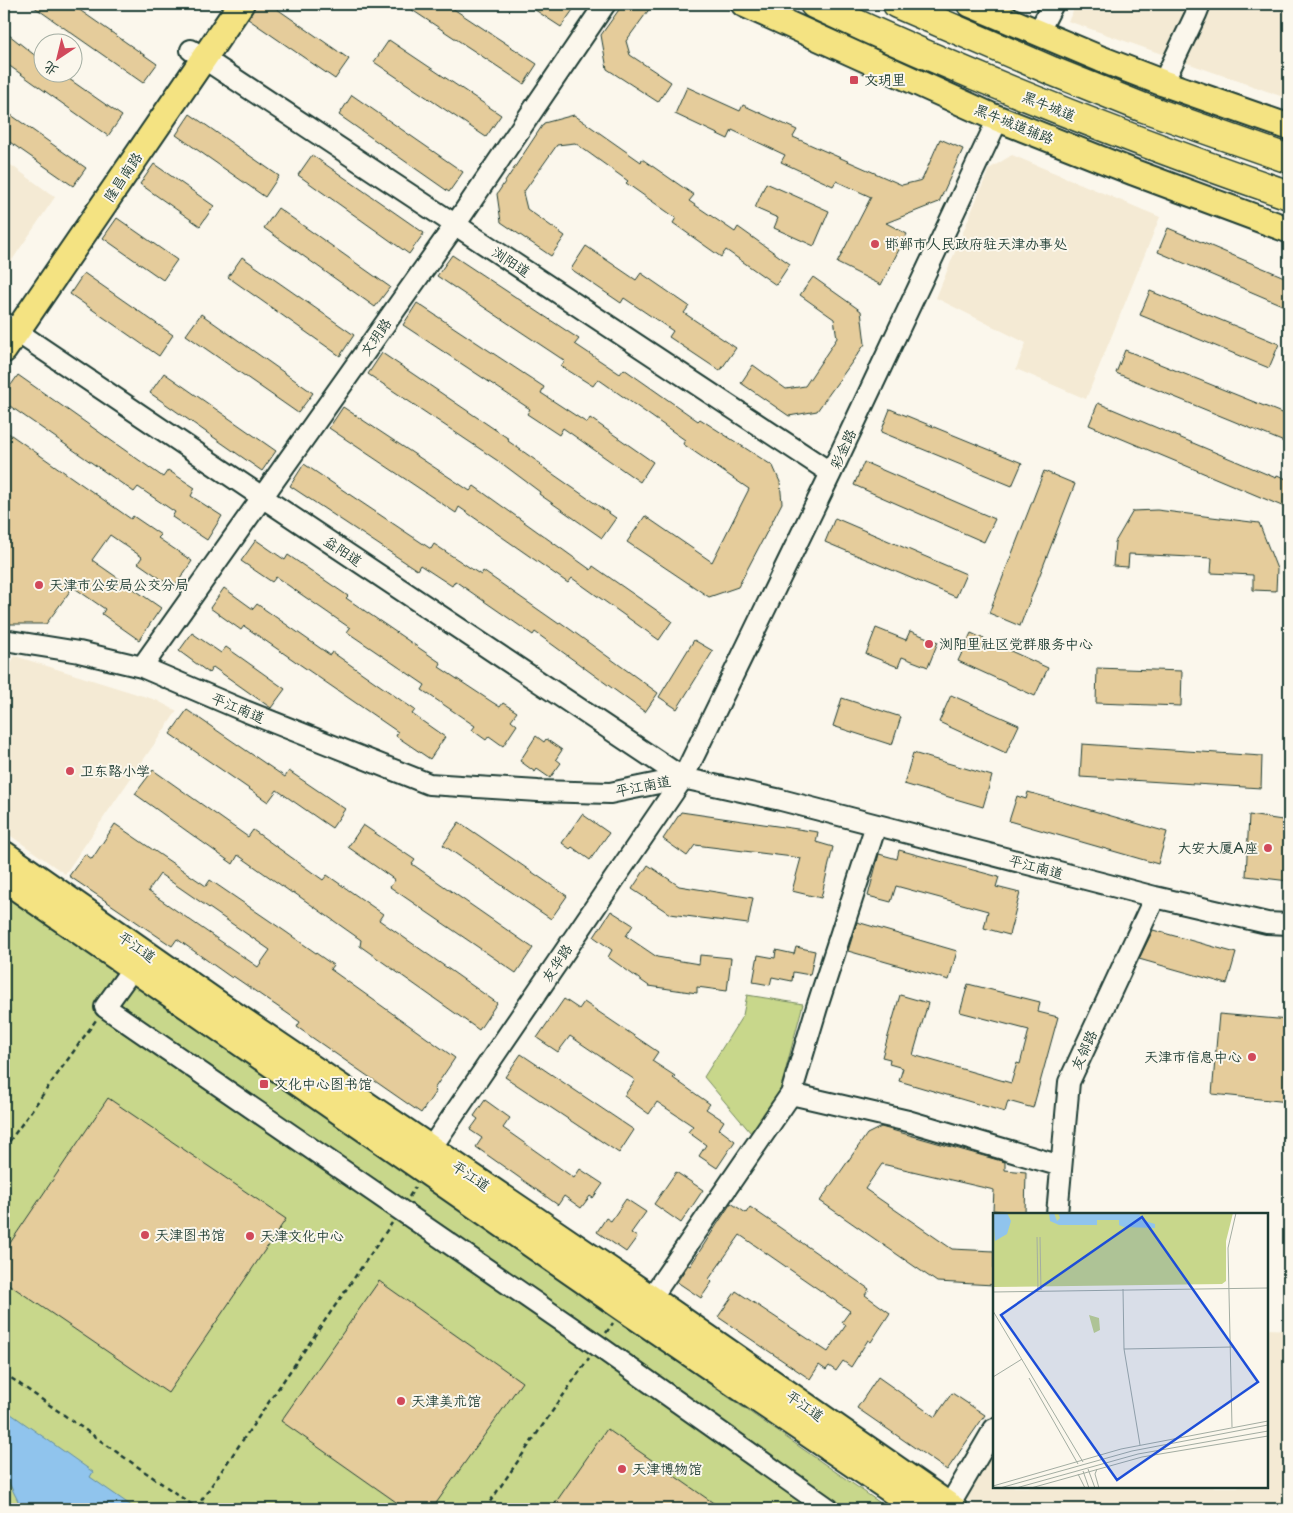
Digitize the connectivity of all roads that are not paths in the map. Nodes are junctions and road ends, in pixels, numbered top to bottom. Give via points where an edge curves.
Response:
1 (222, 4) edge
2 (241, 4) edge
3 (605, 4) edge
4 (744, 4) edge
5 (814, 4) edge
6 (897, 4) edge
7 (970, 4) edge
8 (1053, 4) edge
9 (1200, 4) edge
10 (1038, 33) junction
11 (197, 55) junction
12 (1163, 83) junction
13 (998, 119) junction
14 (1289, 127) edge
15 (1289, 159) edge
16 (1289, 195) edge
17 (455, 225) junction
18 (1289, 230) edge
19 (7, 332) edge
20 (832, 473) junction
21 (262, 497) junction
22 (4, 640) edge
23 (142, 667) junction
24 (683, 778) junction
25 (876, 825) junction
26 (4, 854) edge
27 (4, 879) edge
28 (1155, 897) junction
29 (1289, 924) edge
30 (133, 968) junction
31 (791, 1094) junction
32 (428, 1160) junction
33 (1061, 1166) junction
34 (1056, 1213) edge
35 (651, 1298) junction
36 (993, 1430) edge
37 (938, 1507) edge
38 (829, 1509) edge

1 - 11 main road, 隆昌南路
2 - 11 main road, 隆昌南路
3 - 17 street, 文玥路
4 - 13 main road, 黑牛城道辅路
5 - 16 highway, 黑牛城道 via 1074,117
6 - 15 highway via 1144,108
7 - 10 main road
8 - 10 street
9 - 12 street
10 - 12 main road
11 - 17 street, 浏阳道
11 - 19 main road, 隆昌南路
12 - 14 main road
13 - 18 main road, 黑牛城道辅路
13 - 20 street, 彩金路
17 - 20 street, 浏阳道
17 - 21 street, 文玥路
19 - 21 street, 益阳道
20 - 24 street, 彩金路
21 - 23 street, 文玥路
21 - 24 street, 益阳道
22 - 23 street, 平江南道 via 79,652
23 - 24 street, 平江南道 via 429,784 610,793
24 - 25 street, 平江南道
24 - 32 street, 友华路
25 - 28 street, 平江南道
25 - 31 street
26 - 32 main road, 平江道 via 214,1001
27 - 30 main road, 平江道
28 - 29 street, 平江南道 via 1267,923
28 - 33 street, 友邻路 via 1068,1082
30 - 32 main road, 平江道
30 - 38 street via 106,1007
31 - 33 street via 908,1121
31 - 35 street
32 - 35 main road, 平江道
32 - 37 main road, 平江道 via 623,1308
33 - 34 street, 友邻路
35 - 37 main road, 平江道
36 - 37 street

